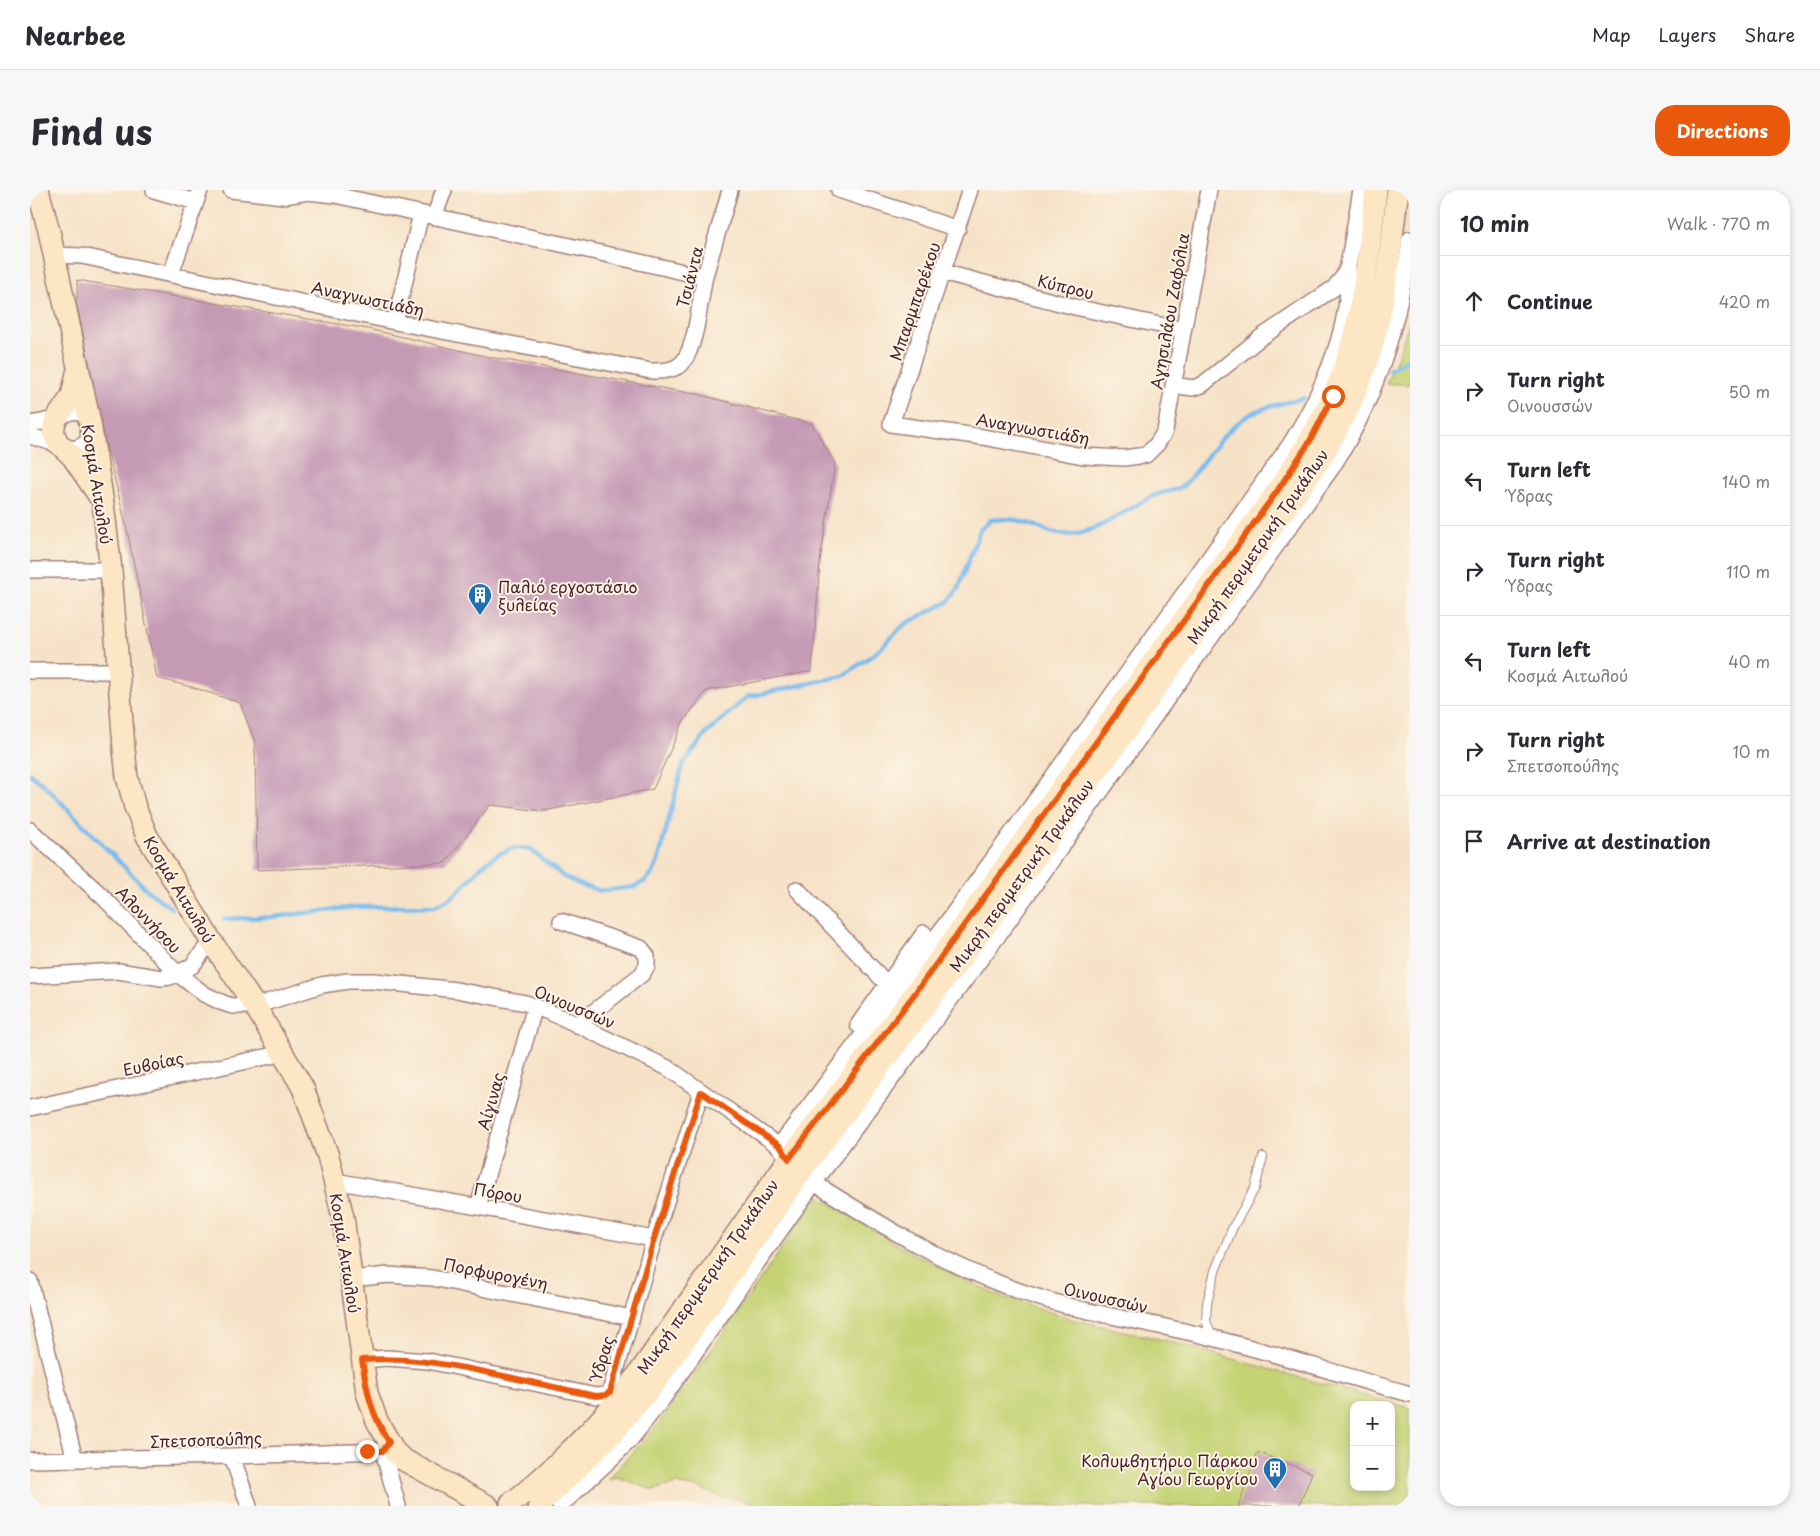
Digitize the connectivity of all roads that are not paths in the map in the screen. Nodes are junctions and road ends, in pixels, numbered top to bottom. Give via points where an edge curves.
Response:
1 (38, 190) edge
2 (154, 190) edge
3 (231, 190) edge
4 (444, 190) edge
5 (730, 190) edge
6 (842, 190) edge
7 (970, 190) edge
8 (1209, 190) edge
9 (1361, 190) edge
10 (1376, 190) edge
11 (1398, 190) edge
12 (336, 192) edge
13 (198, 196) edge
14 (428, 215) junction
15 (958, 229) junction
16 (1410, 239) edge
17 (54, 255) junction
18 (1348, 266) junction
19 (942, 272) junction
20 (171, 274) junction
21 (705, 277) junction
22 (395, 322) junction
23 (1183, 330) junction
24 (77, 367) junction
25 (675, 368) joint
26 (1173, 385) junction
27 (59, 416) junction
28 (30, 424) edge
29 (891, 424) joint
30 (90, 429) junction
31 (30, 436) edge
32 (1161, 438) joint
33 (62, 447) junction
34 (103, 503) junction
35 (30, 570) edge
36 (111, 570) junction
37 (30, 671) edge
38 (118, 671) junction
39 (30, 830) edge
40 (798, 889) dead end
41 (561, 920) dead end
42 (924, 933) dead end
43 (211, 941) junction
44 (178, 974) junction
45 (30, 976) edge
46 (887, 984) junction
47 (255, 1006) junction
48 (535, 1006) junction
49 (577, 1025) junction
50 (284, 1052) junction
51 (701, 1092) junction
52 (30, 1108) edge
53 (781, 1149) junction
54 (1263, 1157) dead end
55 (335, 1181) junction
56 (814, 1183) junction
57 (478, 1206) junction
58 (654, 1239) junction
59 (352, 1279) junction
60 (30, 1281) edge
61 (32, 1296) edge
62 (632, 1318) junction
63 (1212, 1337) junction
64 (362, 1360) junction
65 (1410, 1394) edge
66 (386, 1446) junction
67 (232, 1456) junction
68 (30, 1460) edge
69 (75, 1460) junction
70 (509, 1505) edge
71 (249, 1506) edge
72 (398, 1506) edge
73 (488, 1506) edge
74 (539, 1506) edge
75 (560, 1506) edge

1 - 17 main road, Κοσμά Αιτωλού
2 - 13 street
3 - 12 street via 284,196
4 - 14 street
5 - 21 street, Τσιάντα
6 - 15 street
7 - 15 street, Μπαρμπαρέκου
8 - 23 street, Αγησιλάου Ζαφόλια
9 - 18 street
10 - 53 main road, Μικρή περιμετρική Τρικάλων via 1364,279 1350,348 1340,379 1310,441 919,988
11 - 74 main road, Μικρή περιμετρική Τρικάλων via 1386,282 1368,361 1342,420 1317,464 996,913 806,1165 650,1389 610,1436
12 - 14 street
13 - 20 street
14 - 21 street
14 - 22 street
15 - 19 street, Μπαρμπαρέκου
16 - 56 street via 1401,299 1391,337 1372,392 1344,450 998,937
17 - 20 street, Αναγνωστιάδη via 82,256
17 - 24 main road, Κοσμά Αιτωλού
18 - 26 street via 1334,288 1271,330 1207,382 1193,388
18 - 53 street via 1349,285 1332,356 1314,400 1286,450
19 - 23 street, Κύπρου via 1075,307
19 - 29 street, Μπαρμπαρέκου
20 - 22 street, Αναγνωστιάδη
21 - 25 street, Τσιάντα via 689,349
22 - 25 street, Αναγνωστιάδη via 651,372
23 - 26 street, Αγησιλάου Ζαφόλια
24 - 27 main road via 75,390
24 - 30 main road, Κοσμά Αιτωλού
26 - 32 street, Αγησιλάου Ζαφόλια
27 - 28 street
27 - 30 street via 64,413 82,414
27 - 33 main road via 53,432
29 - 32 street, Αναγνωστιάδη via 1083,456 1124,458 1146,455
30 - 33 street via 84,445 68,449
30 - 34 main road, Κοσμά Αιτωλού
31 - 33 street
33 - 34 main road via 72,456
34 - 36 main road, Κοσμά Αιτωλού
35 - 36 street
36 - 38 main road, Κοσμά Αιτωλού
37 - 38 street
38 - 43 main road, Κοσμά Αιτωλού via 127,777 134,807 147,836
39 - 44 street, Αλοννήσου via 102,896
40 - 46 street
41 - 49 street via 632,944 647,956 647,966 642,974
42 - 46 street
43 - 44 street via 192,966
43 - 47 main road, Κοσμά Αιτωλού
44 - 45 street via 162,978 118,971
44 - 47 street, Αλοννήσου via 204,994 223,1003
46 - 53 street
47 - 48 street, Οινουσσών via 322,984 348,981 456,990
47 - 50 main road, Κοσμά Αιτωλού
48 - 49 street, Οινουσσών
48 - 57 street, Αίγινας
49 - 51 street, Οινουσσών via 668,1068
50 - 52 street, Ευβοίας
50 - 55 main road, Κοσμά Αιτωλού via 319,1128
51 - 53 street, Οινουσσών
51 - 58 street, Ύδρας
53 - 70 main road, Μικρή περιμετρική Τρικάλων via 671,1329 618,1401 536,1484
54 - 63 lane via 1255,1188 1233,1227 1215,1271 1206,1322
55 - 57 street, Πόρου
55 - 59 main road, Κοσμά Αιτωλού
56 - 63 street, Οινουσσών via 941,1258 1011,1288 1054,1303
56 - 75 street via 654,1410 630,1440
57 - 58 street, Πόρου
58 - 62 street, Ύδρας
59 - 62 street, Πορφυρογένη via 388,1276 432,1278
59 - 64 main road, Κοσμά Αιτωλού
60 - 61 street
61 - 69 street
62 - 64 street, Ύδρας via 610,1392 606,1395 596,1396 428,1361
63 - 65 street, Οινουσσών
64 - 66 main road, Κοσμά Αιτωλού via 371,1408
66 - 67 street, Σπετσοπούλης
66 - 72 street
66 - 73 main road, Κοσμά Αιτωλού via 402,1459
67 - 69 street, Σπετσοπούλης
67 - 71 street
68 - 69 street, Σπετσοπούλης

